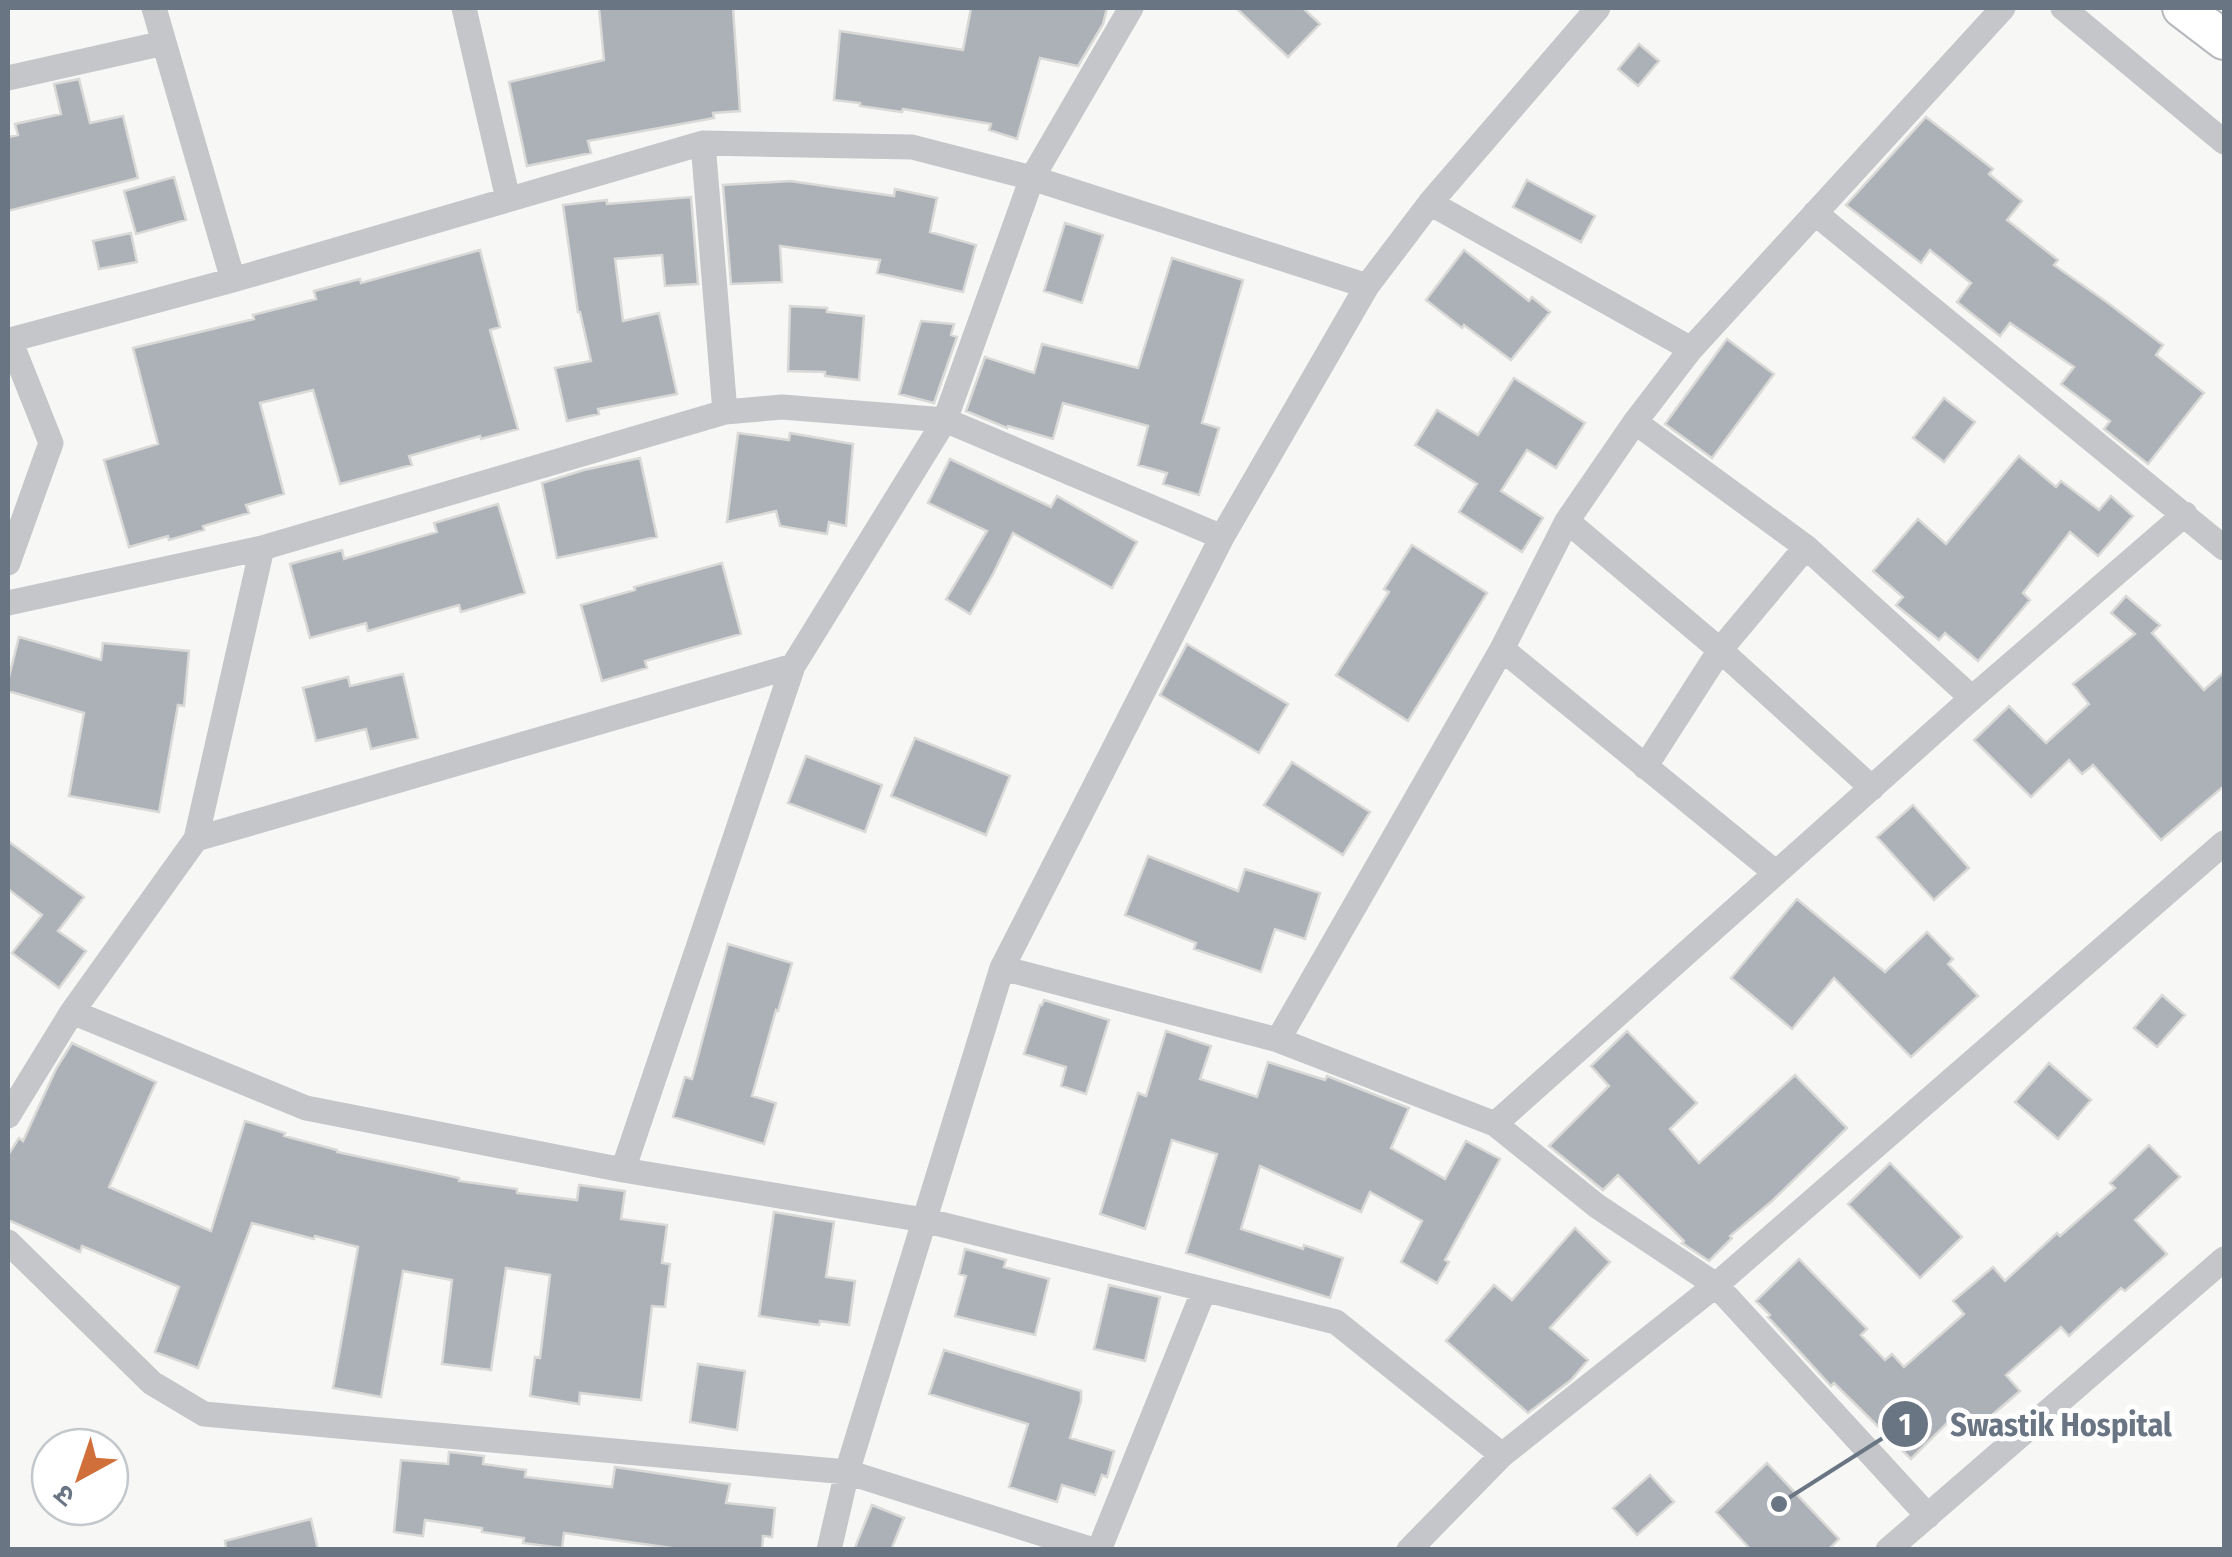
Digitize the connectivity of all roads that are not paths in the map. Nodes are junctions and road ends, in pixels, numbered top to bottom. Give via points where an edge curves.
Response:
1 (154, 8) edge
2 (464, 8) edge
3 (1131, 8) edge
4 (1598, 8) edge
5 (2003, 8) edge
6 (2063, 8) edge
7 (2182, 8) edge
8 (2224, 40) edge
9 (164, 43) junction
10 (8, 78) edge
11 (703, 142) junction
12 (2224, 142) edge
13 (1032, 178) junction
14 (508, 200) junction
15 (1430, 203) junction
16 (1815, 213) junction
17 (233, 280) junction
18 (1367, 286) junction
19 (9, 341) edge
20 (1691, 349) junction
21 (725, 412) junction
22 (944, 420) junction
23 (1635, 422) junction
24 (2185, 514) junction
25 (1567, 521) junction
26 (1222, 537) junction
27 (1806, 547) junction
28 (262, 548) junction
29 (2224, 548) edge
30 (8, 562) edge
31 (8, 603) edge
32 (1502, 648) junction
33 (1720, 650) junction
34 (792, 666) junction
35 (1972, 698) junction
36 (1645, 766) junction
37 (1872, 788) junction
38 (196, 839) junction
39 (2224, 843) edge
40 (1776, 873) junction
41 (1002, 968) junction
42 (72, 1012) junction
43 (1278, 1040) junction
44 (8, 1116) edge
45 (1495, 1124) junction
46 (623, 1170) junction
47 (924, 1220) junction
48 (8, 1242) edge
49 (2224, 1260) edge
50 (1716, 1285) junction
51 (1204, 1290) junction
52 (1502, 1455) junction
53 (847, 1472) junction
54 (1928, 1516) junction
55 (829, 1550) edge
56 (1096, 1550) edge
57 (1409, 1550) edge
58 (1888, 1550) edge

1 - 9 street
2 - 14 street
3 - 13 street
4 - 15 street
5 - 16 street
6 - 12 street
7 - 8 main road
9 - 10 street
9 - 17 street
11 - 13 street via 912,147
11 - 14 street
11 - 21 street
13 - 18 street
13 - 22 street
14 - 17 street
15 - 18 street
15 - 20 street
16 - 20 street
16 - 24 street
17 - 19 street
18 - 26 street
19 - 30 street via 52,443
20 - 23 street
21 - 22 street via 782,407
21 - 28 street
22 - 26 street
22 - 34 street
23 - 25 street
23 - 27 street
24 - 29 street
24 - 35 street
25 - 32 street
25 - 33 street
26 - 41 street
27 - 33 street
27 - 35 street
28 - 31 street
28 - 38 street
32 - 36 street
32 - 43 street
33 - 36 street
33 - 37 street
34 - 38 street
34 - 46 street
35 - 37 street
36 - 40 street
37 - 40 street
38 - 42 street
39 - 50 street
40 - 45 street
41 - 43 street
41 - 47 street
42 - 44 street
42 - 46 street via 306,1108
43 - 45 street
45 - 50 street via 1598,1206
46 - 47 street
47 - 51 street
47 - 53 street
48 - 53 street via 152,1383 204,1414
49 - 54 street
50 - 52 street
50 - 54 street
51 - 52 street via 1336,1322
51 - 56 street
52 - 57 street
53 - 55 street
53 - 56 street
54 - 58 street

